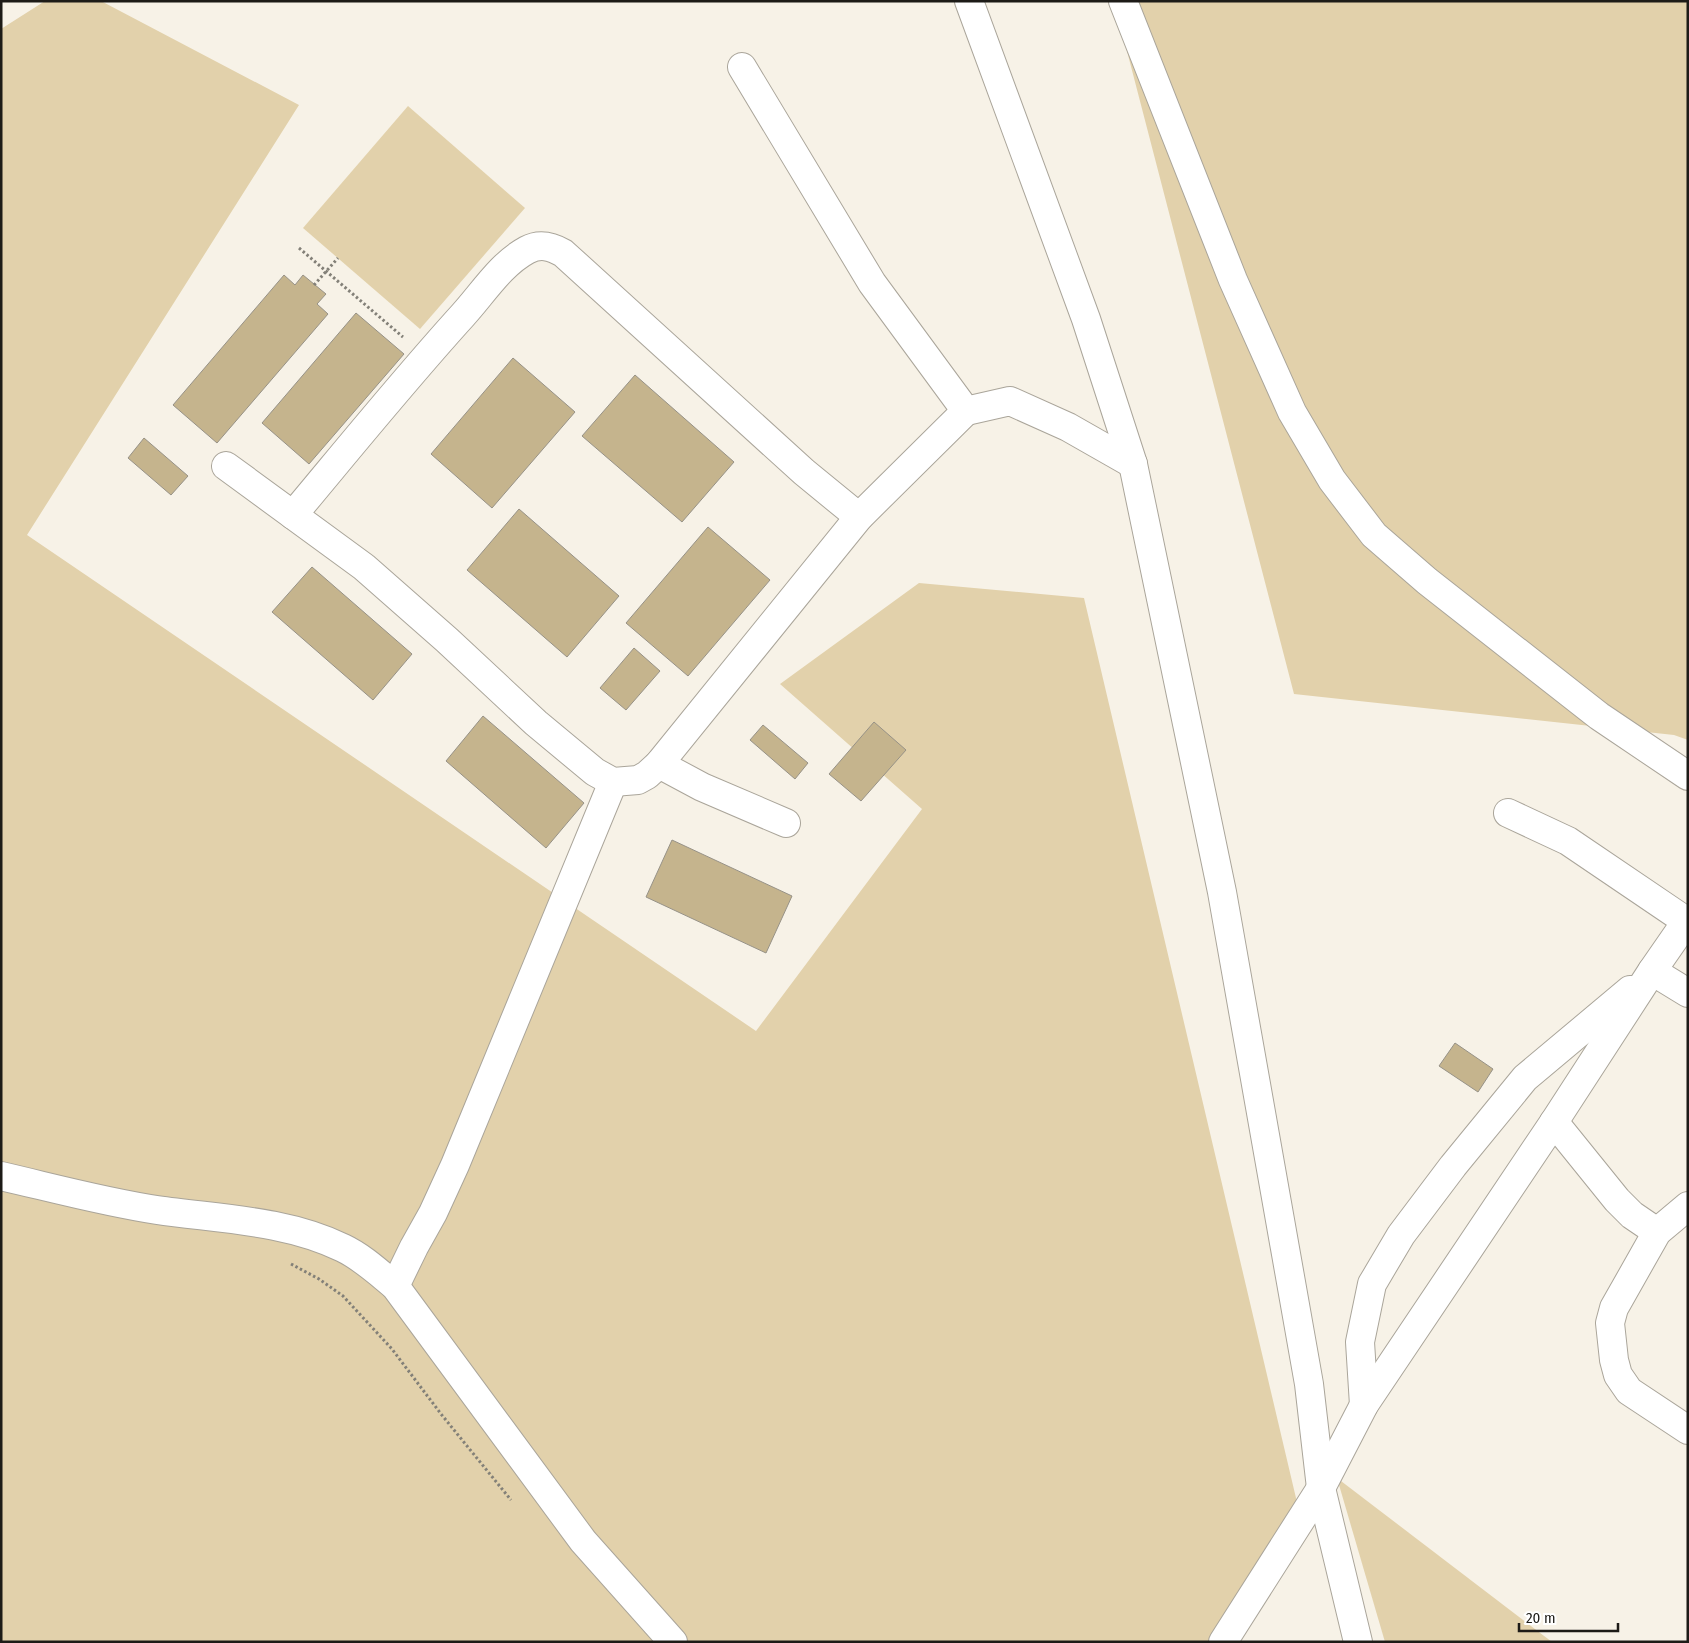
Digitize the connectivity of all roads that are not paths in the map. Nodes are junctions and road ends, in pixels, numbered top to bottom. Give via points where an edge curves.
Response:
1 (969, 1) edge
2 (1123, 1) edge
3 (742, 67) dead end
4 (966, 411) junction
5 (1133, 464) junction
6 (226, 466) dead end
7 (293, 515) junction
8 (859, 517) junction
9 (659, 764) junction
10 (1688, 776) edge
11 (613, 782) junction
12 (1508, 813) dead end
13 (786, 823) dead end
14 (1687, 920) edge
15 (1652, 971) junction
16 (1688, 992) edge
17 (1554, 1122) junction
18 (1, 1176) edge
19 (1688, 1206) edge
20 (1656, 1232) junction
21 (395, 1286) junction
22 (1364, 1405) junction
23 (1688, 1430) edge
24 (1321, 1488) junction
25 (673, 1642) edge
26 (1223, 1642) edge
27 (1358, 1642) edge

1 - 5 street via 1086,319
2 - 10 street via 1233,280 1292,412 1332,480 1374,535 1428,581 1599,716
3 - 4 street via 872,283
4 - 5 street via 1010,401 1068,426
4 - 8 street
5 - 24 street via 1222,892 1309,1384
6 - 7 street
7 - 8 street via 425,356 509,264 538,246 553,247 563,253 804,472
7 - 11 street via 364,567 536,723 584,763
8 - 9 street
9 - 11 street via 638,780
9 - 13 street via 702,788
11 - 21 street via 455,1165
12 - 14 street via 1568,841
14 - 15 street
15 - 16 street
15 - 17 street
15 - 22 street via 1525,1078 1401,1235 1372,1284 1360,1342
17 - 20 street via 1616,1200
17 - 22 street
18 - 21 street via 89,1198 254,1222 319,1237 366,1261
19 - 20 street
20 - 23 street via 1614,1308 1610,1323 1614,1360 1618,1375 1630,1391
21 - 25 street via 583,1541
22 - 24 street
24 - 26 street
24 - 27 street

